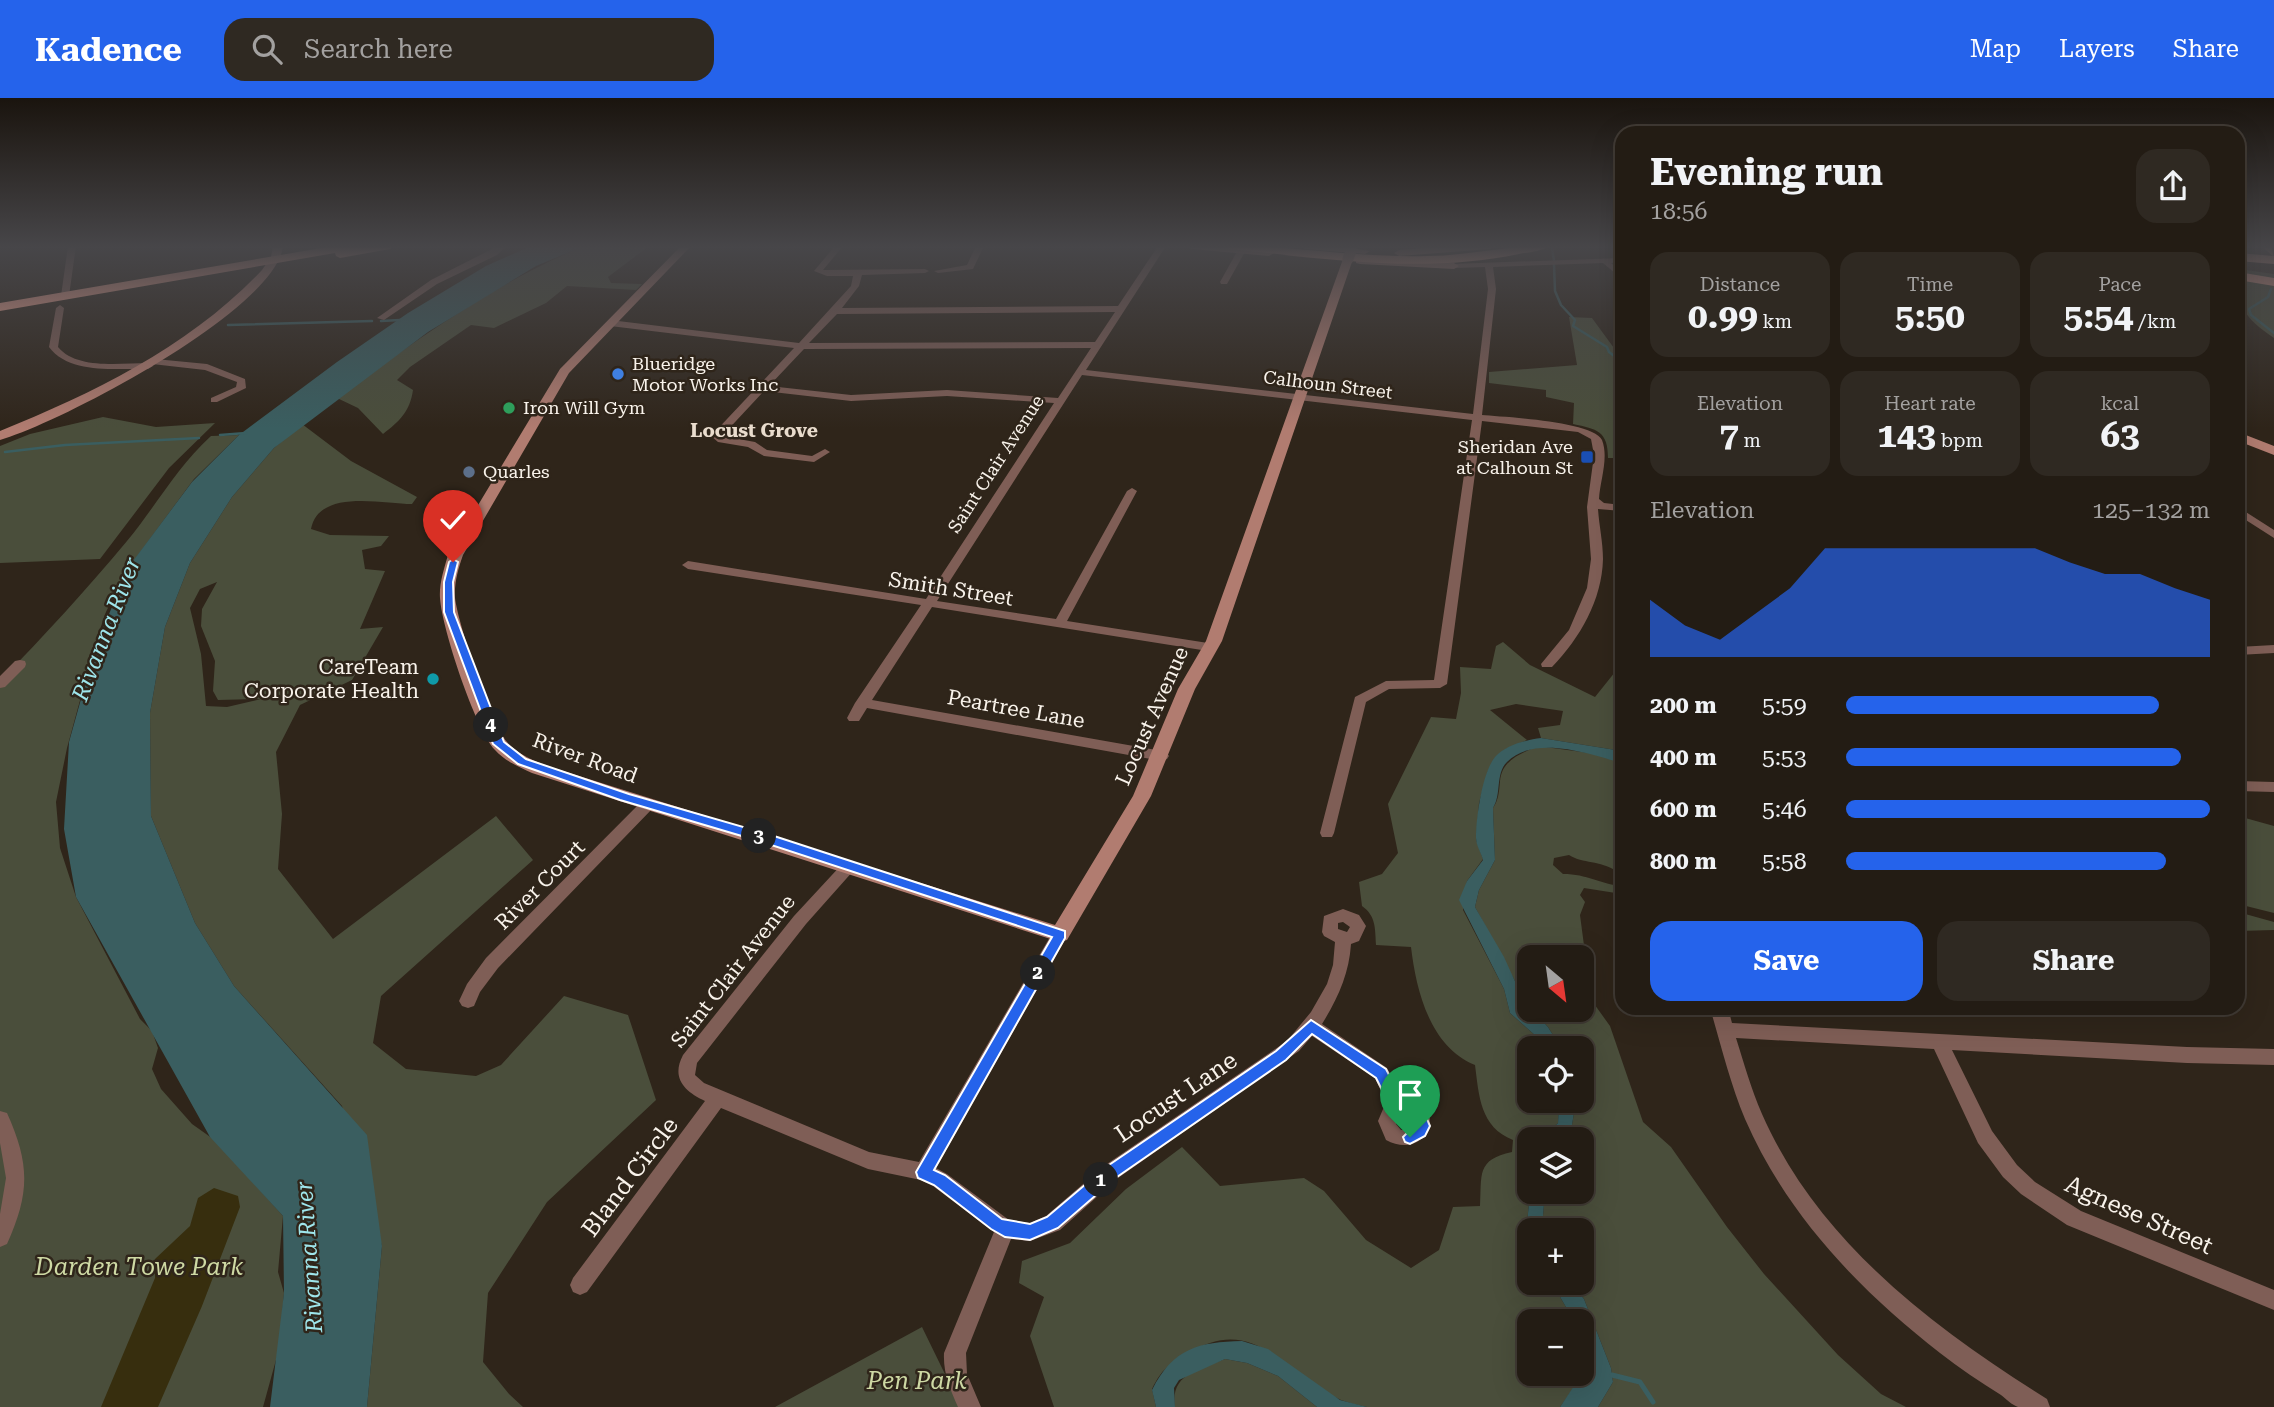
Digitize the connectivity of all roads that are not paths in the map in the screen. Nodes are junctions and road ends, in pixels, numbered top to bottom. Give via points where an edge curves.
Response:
1 (61, 307) edge
2 (229, 307) edge
3 (397, 307) edge
4 (626, 307) edge
5 (837, 307) edge
6 (1331, 307) edge
7 (1489, 307) edge
8 (1121, 309) joint
9 (833, 311) junction
10 (381, 318) dead end
11 (610, 323) junction
12 (1097, 345) junction
13 (800, 346) junction
14 (151, 364) junction
15 (1079, 372) junction
16 (761, 387) junction
17 (1300, 398) junction
18 (214, 400) dead end
19 (1060, 401) junction
20 (1476, 417) junction
21 (0, 436) edge
22 (2245, 439) edge
23 (2274, 451) edge
24 (825, 452) dead end
25 (1132, 491) dead end
26 (1593, 500) junction
27 (1615, 507) edge
28 (2245, 515) edge
29 (2274, 535) edge
30 (688, 565) dead end
31 (928, 605) junction
32 (1059, 625) junction
33 (1208, 648) junction
34 (2274, 649) edge
35 (2245, 651) edge
36 (20, 664) dead end
37 (1547, 664) dead end
38 (0, 684) edge
39 (863, 703) junction
40 (853, 718) dead end
41 (1161, 756) junction
42 (2245, 786) edge
43 (2274, 787) edge
44 (648, 804) junction
45 (1327, 833) dead end
46 (849, 866) junction
47 (1060, 934) junction
48 (1343, 939) dead end
49 (468, 1001) dead end
50 (1720, 1015) edge
51 (1311, 1026) junction
52 (1725, 1030) junction
53 (1940, 1042) junction
54 (2274, 1057) edge
55 (718, 1098) junction
56 (1397, 1105) dead end
57 (0, 1119) edge
58 (924, 1172) junction
59 (1005, 1229) junction
60 (0, 1237) edge
61 (580, 1285) dead end
62 (2274, 1300) edge
63 (970, 1407) edge
64 (2039, 1407) edge

1 - 14 street via 53,347 60,355 96,365
2 - 14 street
3 - 10 street
4 - 11 street, River Road
5 - 9 street
6 - 17 street, Locust Avenue
7 - 20 street
8 - 9 street
8 - 12 street, Saint Clair Avenue
9 - 13 street
11 - 13 street
11 - 44 street, River Road via 556,383 461,543 450,574 448,603 499,744 538,769
12 - 13 street
12 - 15 street, Saint Clair Avenue
13 - 16 street
14 - 18 street via 207,367 242,381 241,388
14 - 21 street via 87,399
15 - 17 street, Calhoun Street
15 - 19 street, Saint Clair Avenue
16 - 19 street via 851,398 947,393
16 - 24 street via 716,436 751,444 764,453 814,458
17 - 20 street, Calhoun Street
17 - 33 street, Locust Avenue
19 - 31 street, Saint Clair Avenue
20 - 26 street, Calhoun Street via 1591,434 1597,440 1598,455
20 - 45 street via 1440,684 1386,685 1360,700
22 - 23 street
25 - 32 street
26 - 27 street
26 - 37 street via 1597,559 1592,587 1576,630
28 - 29 street
30 - 31 street, Smith Street
31 - 32 street, Smith Street
31 - 39 street, Saint Clair Avenue
32 - 33 street, Smith Street
33 - 41 street, Locust Avenue
34 - 35 street
36 - 38 street
39 - 40 street, Saint Clair Avenue
39 - 41 street, Peartree Lane
41 - 47 street, Locust Avenue
42 - 43 street
44 - 46 street, River Road
44 - 49 street, River Court via 492,962
46 - 47 street, River Road
46 - 55 street, Saint Clair Avenue via 689,1060 685,1076 694,1087
47 - 58 street, Locust Avenue
48 - 51 street, Locust Lane via 1335,985
50 - 52 street
51 - 56 street via 1381,1073
51 - 59 street, Locust Lane via 1281,1055 1111,1172 1052,1223 1030,1232
52 - 53 street
52 - 64 street via 1769,1150 1837,1245 1906,1314
53 - 54 street
53 - 62 street, Agnese Street via 1984,1137 2028,1188 2074,1218
55 - 58 street via 867,1160
55 - 61 street, Bland Circle
57 - 60 street via 17,1167 13,1206
58 - 59 street
59 - 63 street via 955,1353 956,1379

